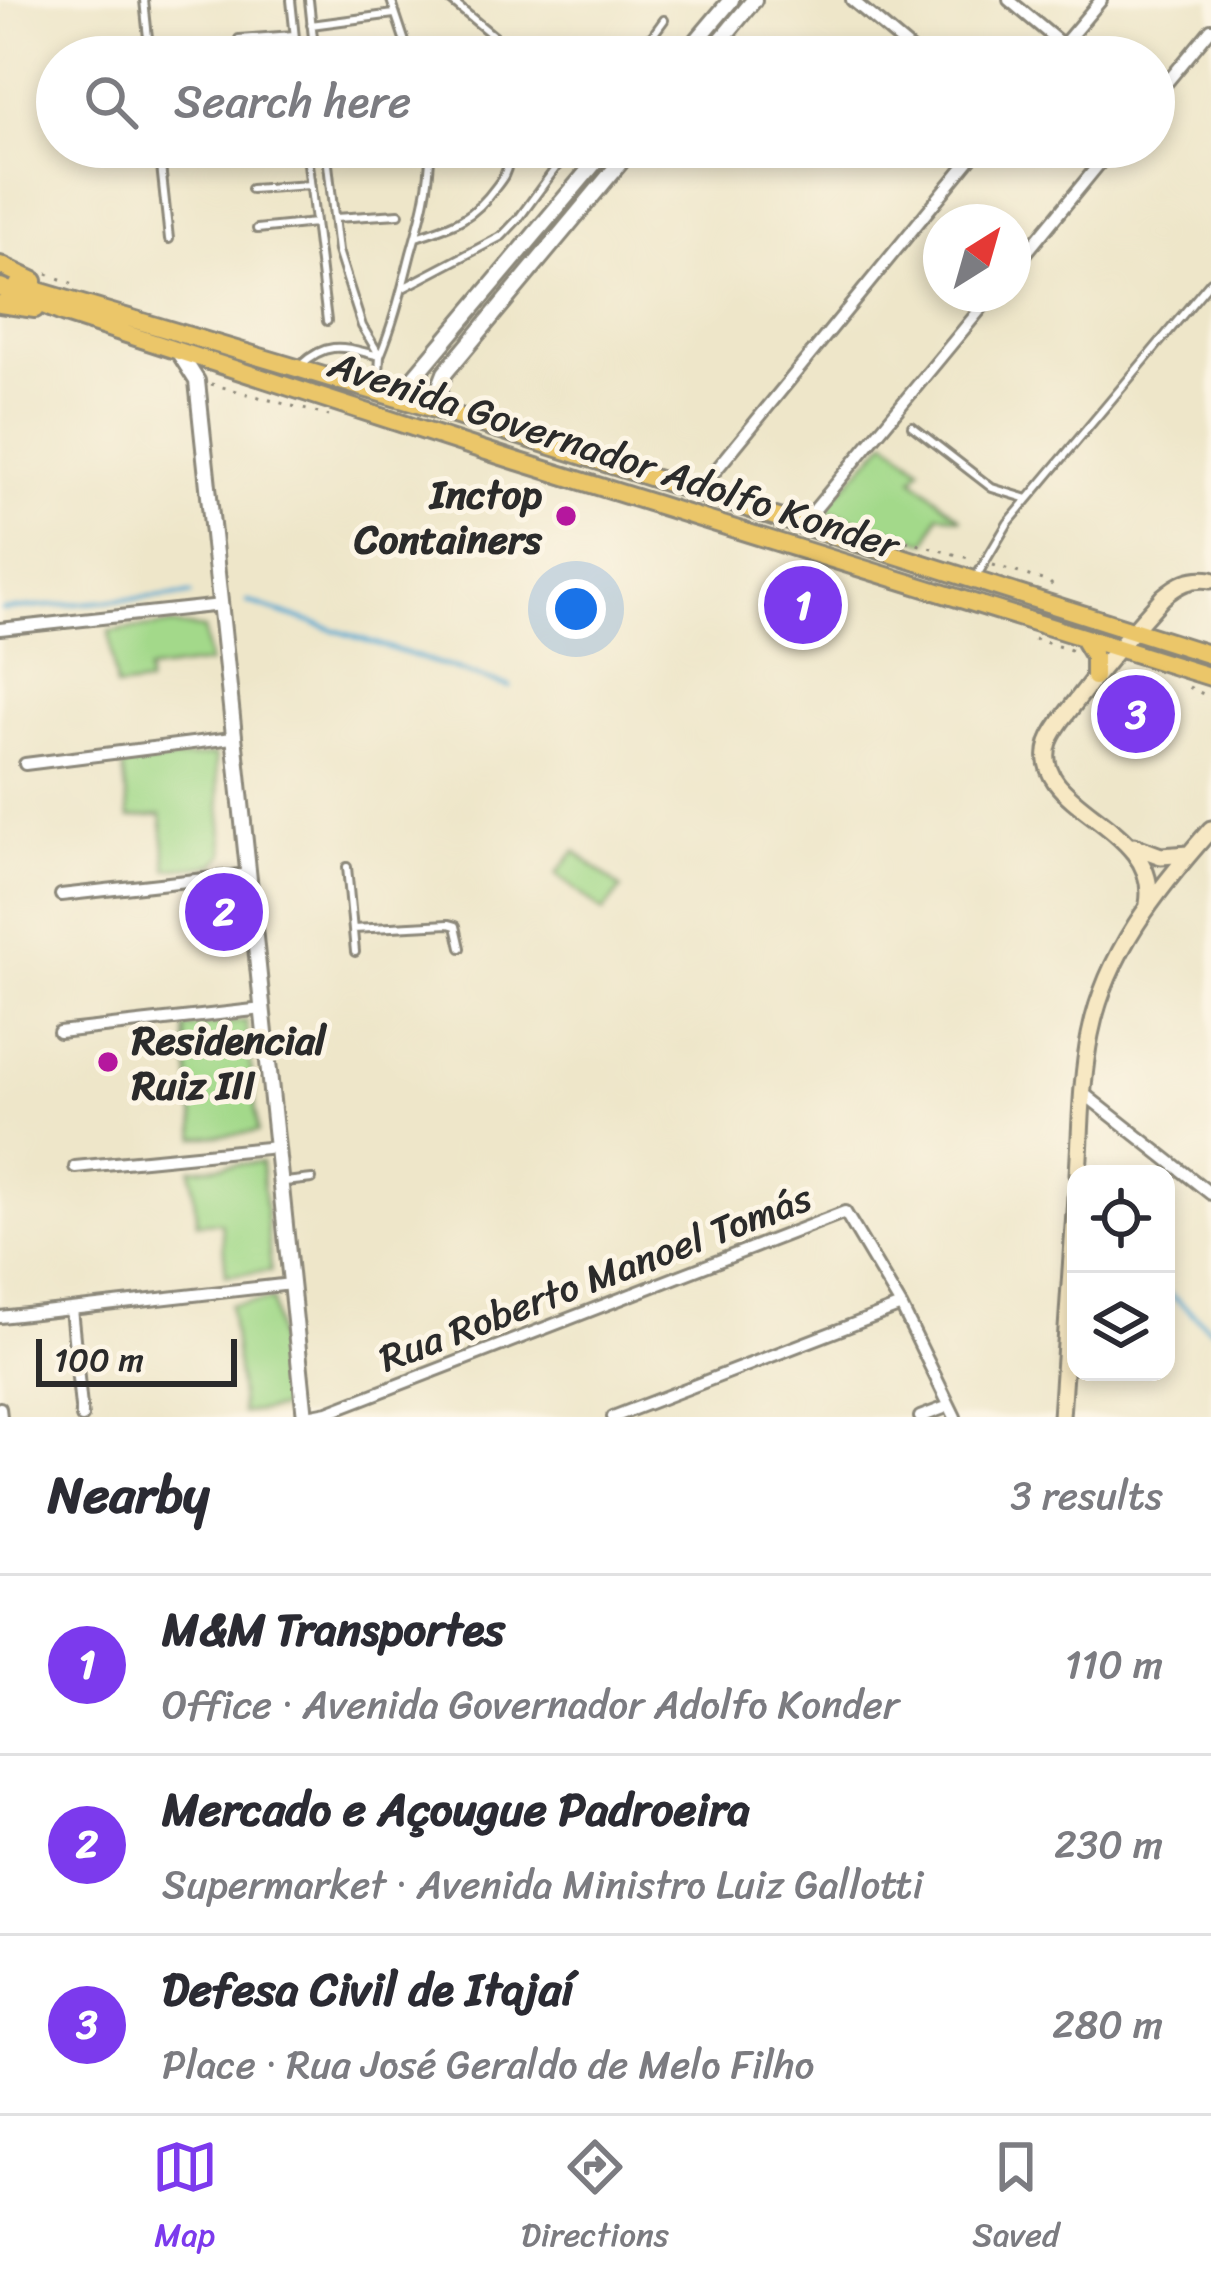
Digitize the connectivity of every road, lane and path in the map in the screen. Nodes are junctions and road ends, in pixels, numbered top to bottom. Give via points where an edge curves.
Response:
1 (144, 0) edge
2 (291, 0) edge
3 (309, 0) edge
4 (391, 0) edge
5 (450, 0) edge
6 (731, 0) edge
7 (754, 0) edge
8 (852, 0) edge
9 (1009, 0) edge
10 (1101, 0) edge
11 (394, 14) junction
12 (664, 20) dead end
13 (311, 25) junction
14 (1211, 29) edge
15 (294, 35) joint
16 (148, 36) edge
17 (280, 36) edge
18 (312, 36) edge
19 (402, 36) edge
20 (494, 36) edge
21 (652, 36) edge
22 (701, 36) edge
23 (724, 36) edge
24 (895, 36) edge
25 (1052, 36) edge
26 (1071, 36) edge
27 (1175, 73) edge
28 (161, 168) edge
29 (308, 168) edge
30 (329, 168) edge
31 (431, 168) edge
32 (507, 168) edge
33 (556, 168) edge
34 (591, 168) edge
35 (615, 168) edge
36 (963, 168) edge
37 (1096, 168) edge
38 (310, 185) junction
39 (251, 189) dead end
40 (399, 214) dead end
41 (335, 218) junction
42 (315, 224) junction
43 (256, 229) dead end
44 (169, 238) dead end
45 (416, 238) junction
46 (1031, 247) edge
47 (338, 251) junction
48 (319, 252) junction
49 (0, 266) edge
50 (1211, 281) edge
51 (0, 284) edge
52 (403, 288) junction
53 (0, 304) edge
54 (69, 307) junction
55 (978, 312) edge
56 (327, 321) dead end
57 (178, 351) junction
58 (380, 356) junction
59 (218, 364) junction
60 (298, 367) junction
61 (197, 381) junction
62 (378, 391) junction
63 (400, 398) junction
64 (438, 410) junction
65 (913, 426) dead end
66 (699, 491) junction
67 (1028, 499) junction
68 (802, 525) junction
69 (974, 580) junction
70 (1211, 580) edge
71 (220, 605) junction
72 (0, 629) edge
73 (1135, 630) junction
74 (1082, 636) junction
75 (1120, 649) junction
76 (1211, 655) edge
77 (1094, 677) junction
78 (1211, 677) edge
79 (232, 738) junction
80 (26, 764) dead end
81 (1211, 829) edge
82 (1128, 844) junction
83 (1189, 854) junction
84 (347, 867) dead end
85 (249, 874) junction
86 (61, 895) dead end
87 (1148, 904) junction
88 (353, 929) junction
89 (461, 948) dead end
90 (356, 952) dead end
91 (262, 1009) junction
92 (59, 1031) dead end
93 (1083, 1093) junction
94 (278, 1147) junction
95 (1079, 1165) edge
96 (75, 1167) dead end
97 (312, 1179) dead end
98 (281, 1182) junction
99 (1211, 1194) edge
100 (1070, 1273) edge
101 (291, 1284) junction
102 (902, 1306) junction
103 (71, 1309) junction
104 (0, 1317) edge
105 (0, 1408) edge
106 (952, 1412) edge
107 (1, 1417) edge
108 (82, 1417) edge
109 (303, 1417) edge
110 (613, 1417) edge
111 (920, 1417) edge
112 (1060, 1417) edge

1 - 16 lane
2 - 15 lane
3 - 13 lane
4 - 11 lane
5 - 20 lane
6 - 22 street
7 - 23 street
8 - 24 street
9 - 25 street
10 - 26 street
11 - 13 lane
11 - 19 lane
12 - 21 lane
13 - 18 lane
14 - 27 street
15 - 17 lane
28 - 44 lane
29 - 38 lane
30 - 41 lane
31 - 45 lane
32 - 45 lane via 481,208
33 - 52 lane via 502,236
34 - 63 street
35 - 64 street via 445,373
36 - 66 street
37 - 46 street
38 - 39 lane
38 - 42 lane
40 - 41 lane
41 - 47 lane
42 - 43 lane
42 - 48 lane
45 - 52 lane
47 - 48 lane
47 - 58 lane
48 - 56 lane
49 - 54 main road
50 - 67 lane
51 - 54 main road, Avenida Governador Adolfo Konder
52 - 58 lane
53 - 54 main road
54 - 57 main road, Avenida Governador Adolfo Konder
54 - 60 main road, Avenida Governador Adolfo Konder
55 - 68 street
57 - 59 main road, Avenida Governador Adolfo Konder
57 - 61 street
58 - 60 lane via 334,346
58 - 62 lane
59 - 61 street
59 - 74 main road, Avenida Governador Adolfo Konder
60 - 62 main road, Avenida Governador Adolfo Konder
61 - 71 street
62 - 63 main road, Avenida Governador Adolfo Konder
63 - 64 main road, Avenida Governador Adolfo Konder
64 - 66 main road, Avenida Governador Adolfo Konder
65 - 67 lane via 992,488
66 - 68 main road, Avenida Governador Adolfo Konder
67 - 69 lane
68 - 69 main road, Avenida Governador Adolfo Konder
69 - 73 main road, Avenida Governador Adolfo Konder
70 - 73 main road via 1176,586
71 - 72 street
71 - 79 street
73 - 75 main road
73 - 76 main road, Avenida Governador Adolfo Konder
74 - 75 main road, Avenida Governador Adolfo Konder
74 - 77 main road
75 - 77 main road
75 - 78 main road, Avenida Governador Adolfo Konder
77 - 82 main road via 1051,736 1047,763 1062,790
79 - 80 street
79 - 85 street
81 - 83 main road
82 - 83 main road via 1161,856
82 - 87 main road via 1148,875
83 - 87 main road
84 - 88 lane
85 - 86 street
85 - 91 street
87 - 93 main road via 1098,1004
88 - 89 lane via 449,924
88 - 90 lane
91 - 92 street
91 - 94 street
93 - 95 main road
93 - 99 street
94 - 96 street
94 - 98 street
97 - 98 lane
98 - 101 street
100 - 112 main road
101 - 103 street
101 - 109 street
102 - 106 street
102 - 109 street, Rua Roberto Manoel Tomás via 844,1212
102 - 110 street
103 - 104 street
103 - 108 street
105 - 107 street
106 - 111 street

